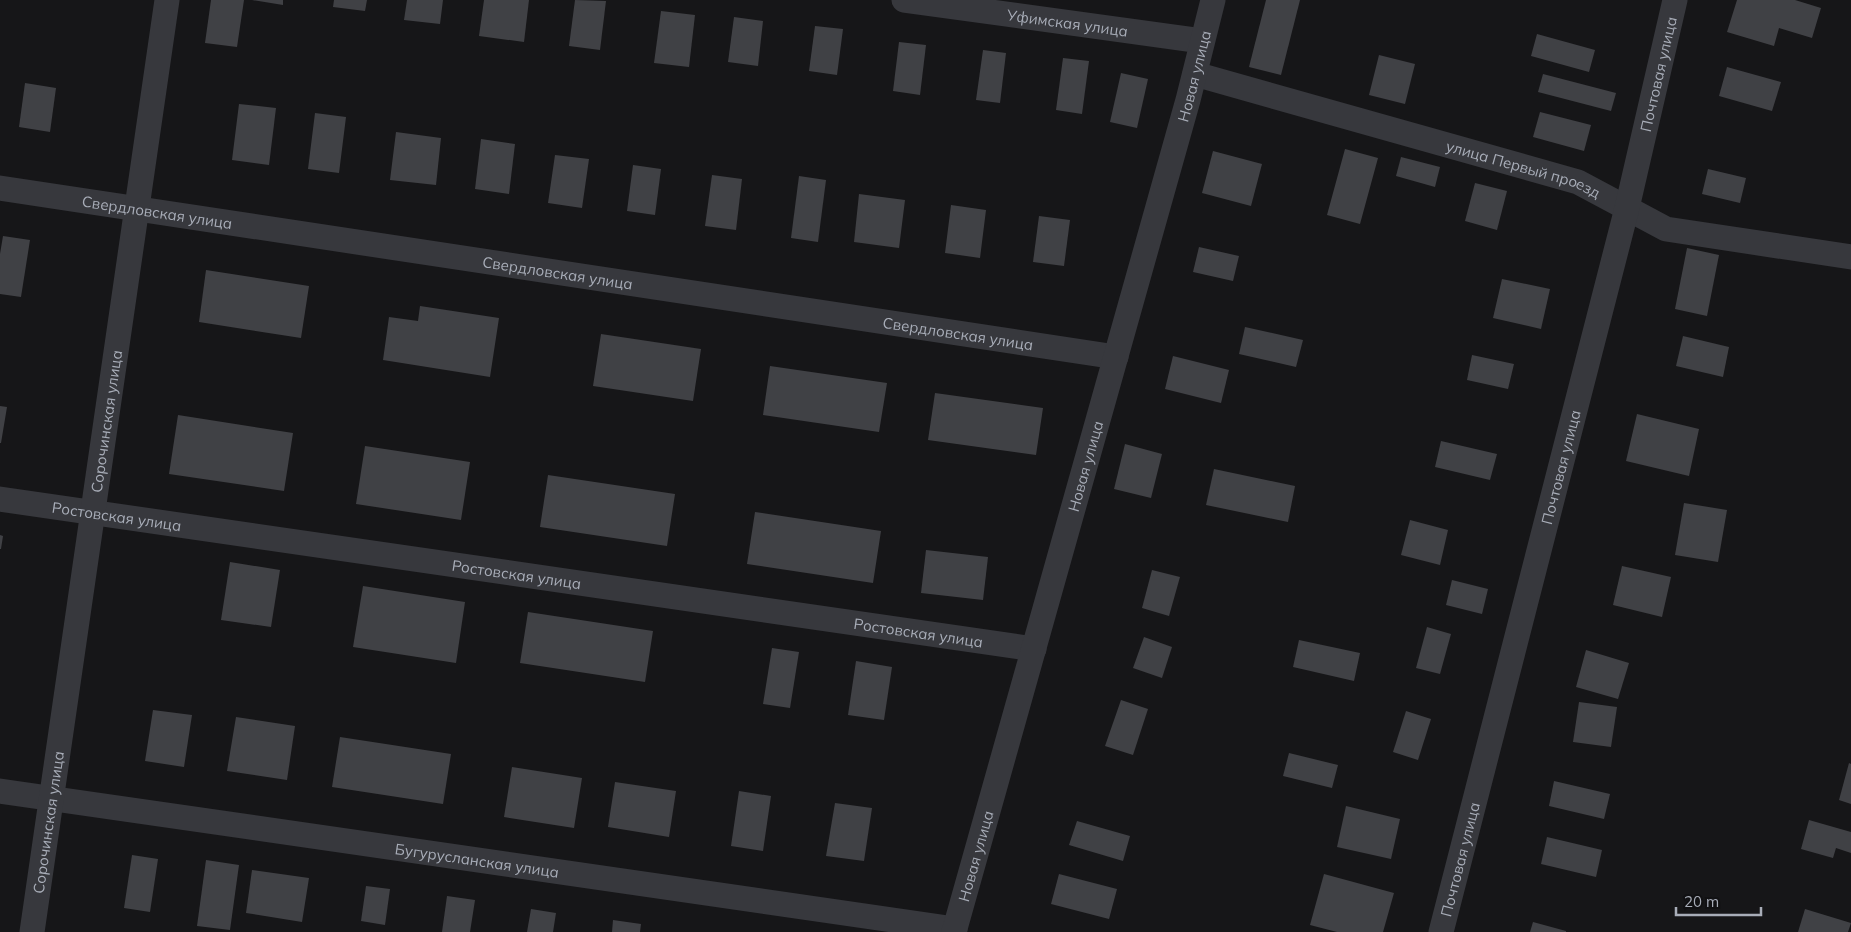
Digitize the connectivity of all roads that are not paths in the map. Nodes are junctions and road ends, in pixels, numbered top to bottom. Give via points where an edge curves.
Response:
1 (167, 0) edge
2 (904, 0) edge
3 (1213, 0) edge
4 (1675, 0) edge
5 (1202, 42) junction
6 (1195, 74) junction
7 (0, 188) edge
8 (1627, 208) junction
9 (137, 210) junction
10 (1851, 257) edge
11 (1116, 357) junction
12 (0, 499) edge
13 (93, 512) junction
14 (1034, 649) junction
15 (0, 791) edge
16 (52, 798) junction
17 (955, 930) edge
18 (32, 932) edge
19 (1441, 932) edge

1 - 9 street, Сорочинская улица
2 - 5 street, Уфимская улица
3 - 5 street, Новая улица
4 - 8 street, Почтовая улица
5 - 6 street, Новая улица
6 - 8 street, улица Первый проезд via 1578,182
6 - 11 street, Новая улица
7 - 9 street, Свердловская улица
8 - 10 street, улица Первый проезд via 1666,230
8 - 19 street, Почтовая улица
9 - 11 street, Свердловская улица
9 - 13 street, Сорочинская улица
11 - 14 street, Новая улица
12 - 13 street, Ростовская улица
13 - 14 street, Ростовская улица
13 - 16 street, Сорочинская улица
14 - 17 street, Новая улица
15 - 16 street, Бугурусланская улица
16 - 17 street, Бугурусланская улица
16 - 18 street, Сорочинская улица

